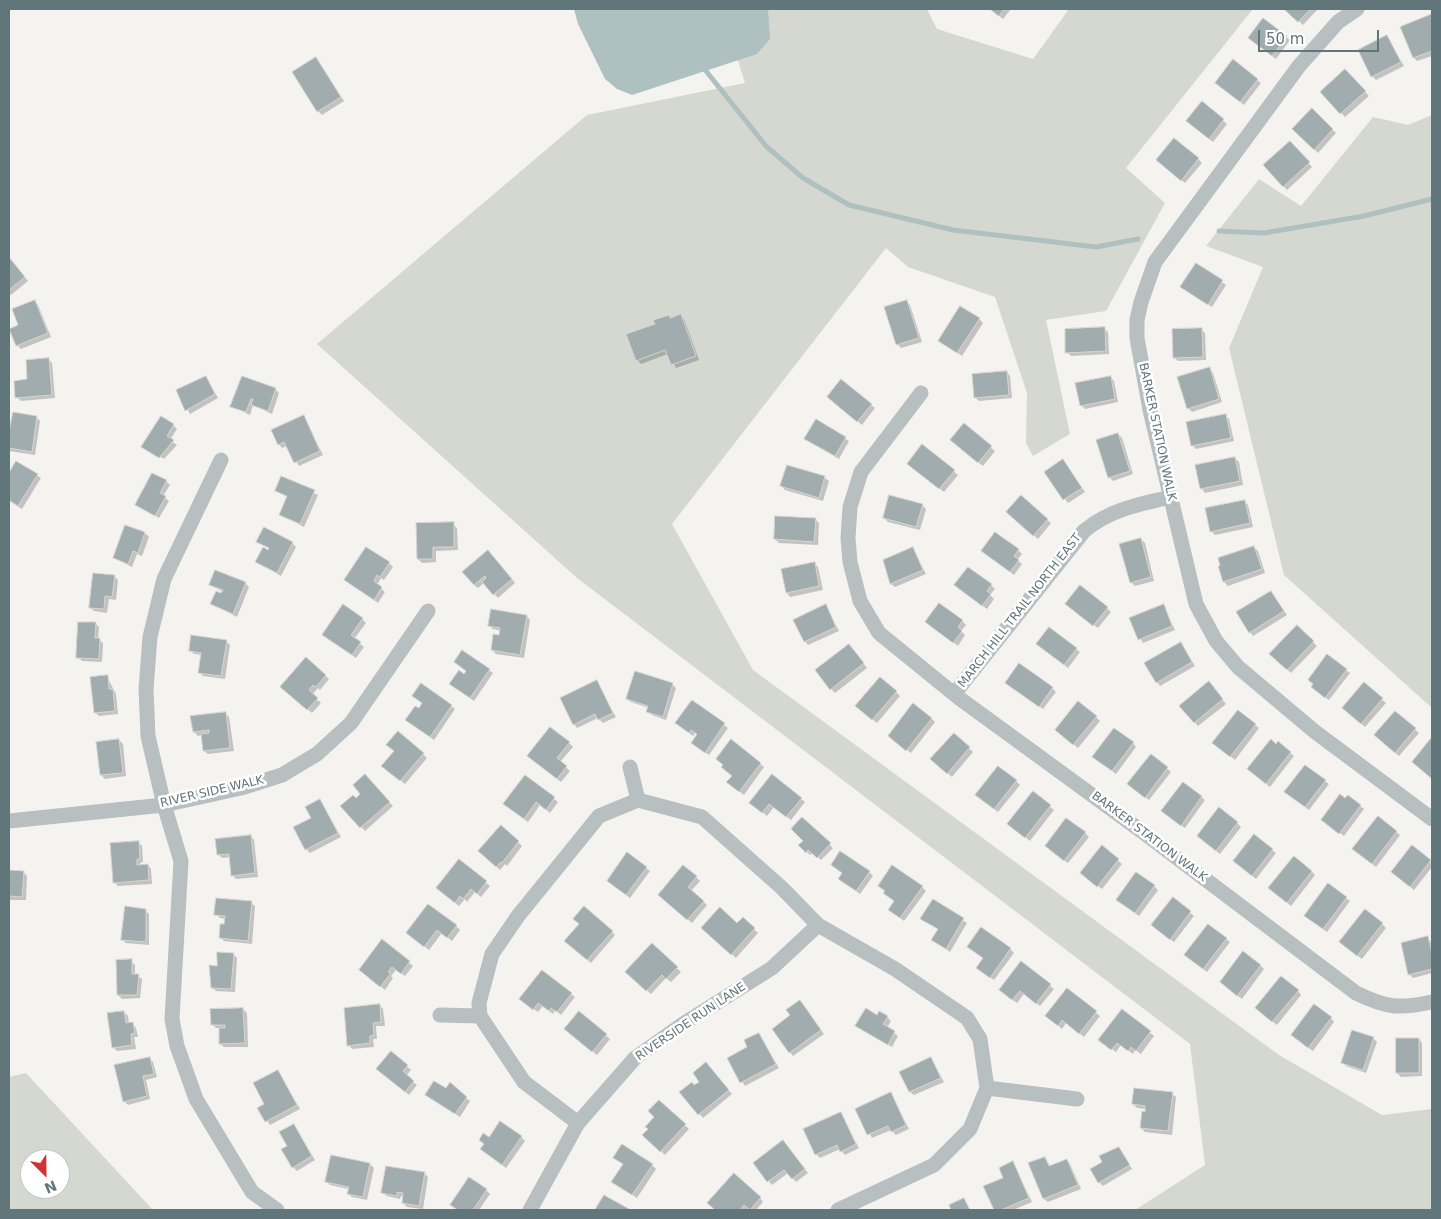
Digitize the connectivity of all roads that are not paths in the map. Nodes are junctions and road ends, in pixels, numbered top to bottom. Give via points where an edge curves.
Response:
1 (1357, 9) edge
2 (921, 393) dead end
3 (221, 460) dead end
4 (1171, 497) junction
5 (428, 611) dead end
6 (954, 694) junction
7 (630, 768) dead end
8 (638, 800) junction
9 (164, 805) junction
10 (1432, 819) edge
11 (9, 821) edge
12 (818, 925) junction
13 (1432, 1002) edge
14 (440, 1015) dead end
15 (480, 1016) junction
16 (987, 1088) junction
17 (1077, 1099) dead end
18 (578, 1124) junction
19 (277, 1210) edge
20 (530, 1210) edge
21 (838, 1210) edge

1 - 4 street, BARKER STATION WALK via 1338,22 1299,66 1154,262 1139,311 1137,338
2 - 6 street, BARKER STATION WALK via 861,472 850,507 850,562 860,601 879,633
3 - 9 street via 164,578 150,637 146,689 148,736
4 - 6 street, MARCH HILL TRAIL NORTH EAST via 1132,505 1098,519 1084,531
4 - 10 street, BARKER STATION WALK via 1196,604 1216,641 1238,667 1314,731
5 - 9 street, RIVER SIDE WALK via 351,724 317,754 282,775 258,783
6 - 13 street, BARKER STATION WALK via 1356,993 1404,1008
7 - 8 street
8 - 12 street via 702,817 782,888
8 - 15 street via 599,816 518,916 492,954 479,1003
9 - 11 street, RIVER SIDE WALK
9 - 19 street via 181,861 172,1019 177,1046 196,1099 252,1192
12 - 16 street via 895,969 967,1018 980,1039
12 - 18 street, RIVERSIDE RUN LANE via 772,968 635,1058
14 - 15 street
15 - 18 street via 524,1082
16 - 17 street
16 - 21 street via 970,1129 934,1165
18 - 20 street, RIVERSIDE RUN LANE

